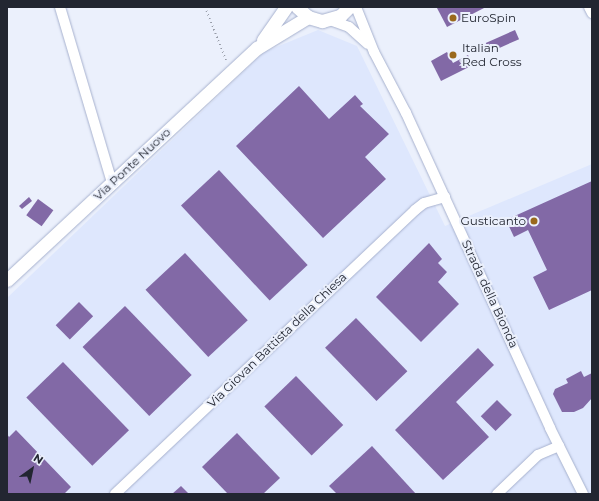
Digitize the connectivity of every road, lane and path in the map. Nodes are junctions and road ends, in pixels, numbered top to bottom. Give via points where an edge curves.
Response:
1 (60, 7) edge
2 (205, 7) edge
3 (286, 7) edge
4 (297, 7) edge
5 (349, 7) edge
6 (356, 7) edge
7 (589, 7) edge
8 (592, 13) edge
9 (308, 17) junction
10 (330, 20) junction
11 (257, 48) junction
12 (374, 52) junction
13 (231, 72) junction
14 (112, 182) junction
15 (445, 197) junction
16 (7, 280) edge
17 (559, 446) junction
18 (115, 494) edge
19 (497, 494) edge
20 (582, 494) edge

1 - 14 street
2 - 13 path
3 - 11 street, Via Ponte Nuovo
4 - 9 street
5 - 10 street via 340,16
6 - 12 street, Strada della Bionda
7 - 8 street
9 - 10 street
9 - 11 street, Via Ponte Nuovo
10 - 12 street, Strada della Bionda via 357,32
11 - 13 street, Via Ponte Nuovo
12 - 15 street, Strada della Bionda
13 - 14 street, Via Ponte Nuovo
14 - 16 street, Via Ponte Nuovo
15 - 17 street, Strada della Bionda
15 - 18 street, Via Giovan Battista della Chiesa via 424,203 415,210
17 - 19 street via 538,455
17 - 20 street, Strada della Bionda

